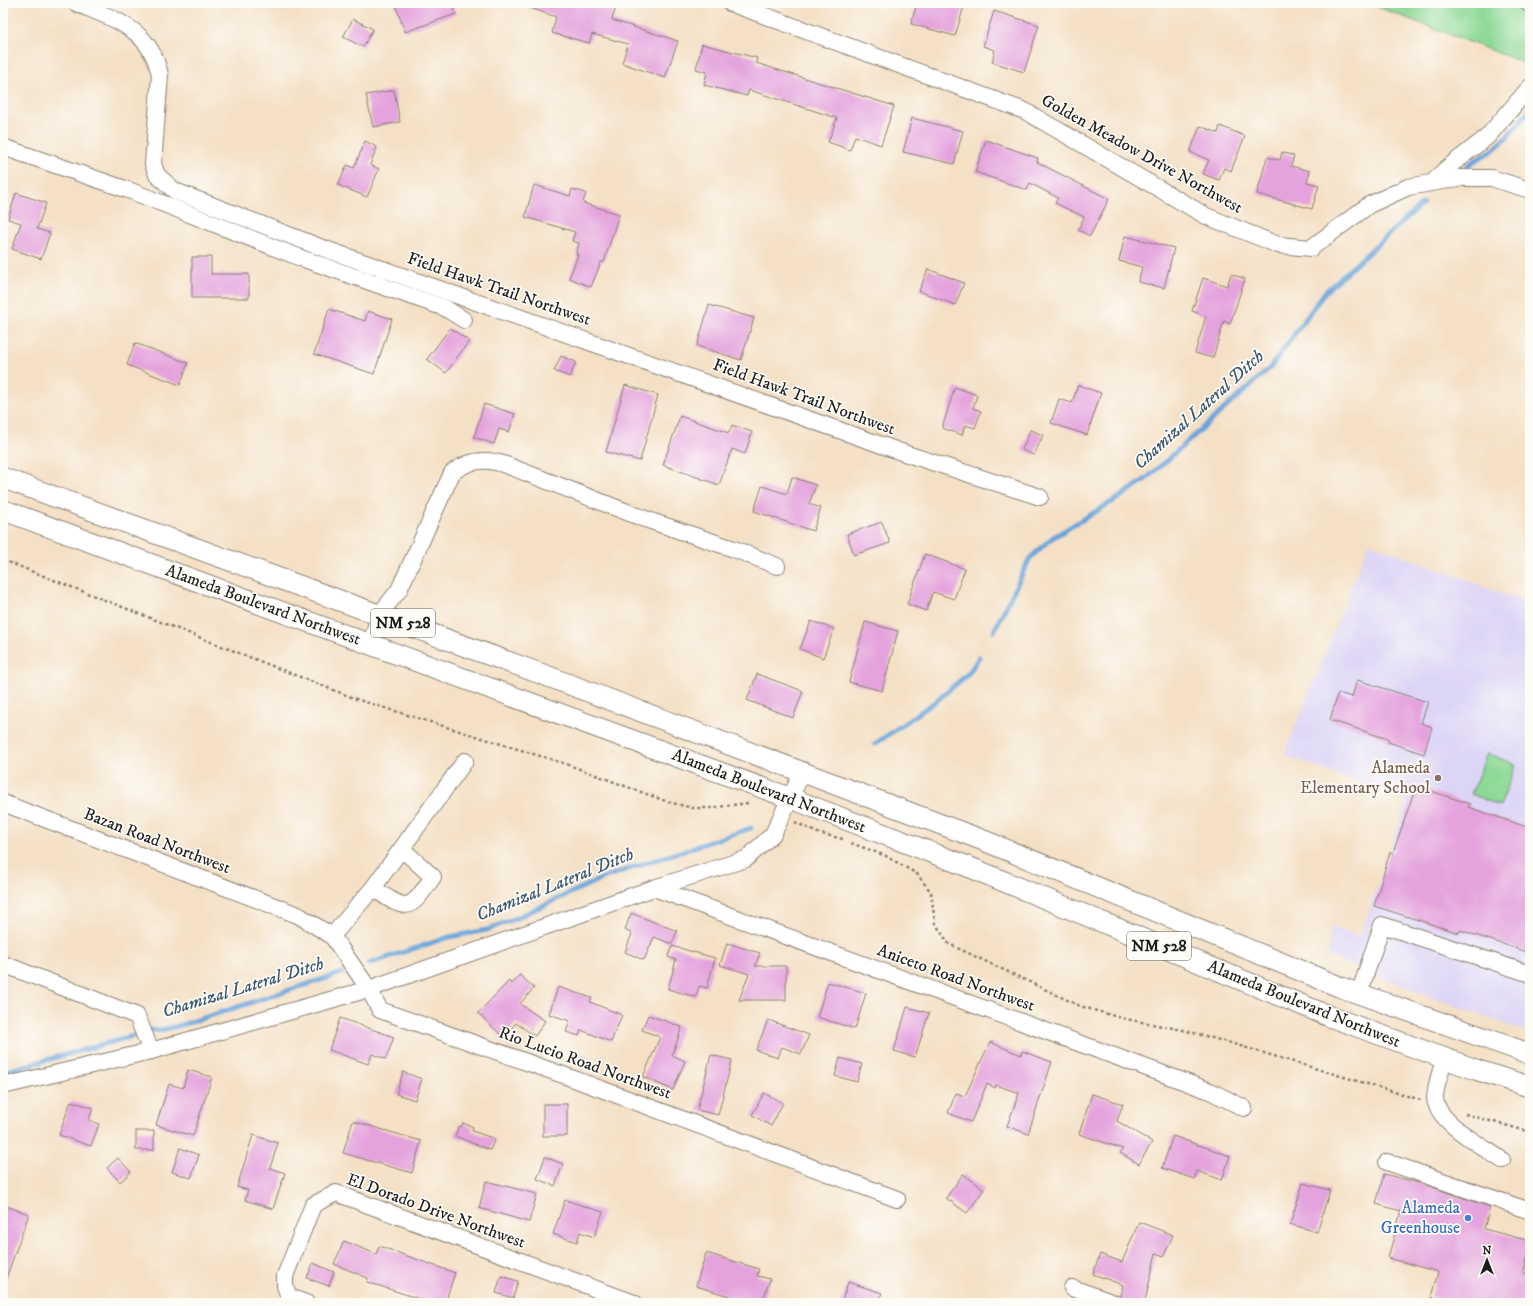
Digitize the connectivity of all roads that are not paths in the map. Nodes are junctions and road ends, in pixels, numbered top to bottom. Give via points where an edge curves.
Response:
1 (76, 3) edge
2 (730, 3) edge
3 (1530, 87) edge
4 (3, 147) edge
5 (1434, 182) junction
6 (1530, 190) edge
7 (464, 320) dead end
8 (3, 478) edge
9 (1040, 497) dead end
10 (3, 510) edge
11 (777, 566) dead end
12 (379, 614) junction
13 (371, 644) junction
14 (465, 761) dead end
15 (802, 773) junction
16 (790, 798) junction
17 (3, 803) edge
18 (402, 849) junction
19 (373, 888) junction
20 (654, 888) junction
21 (298, 915) joint
22 (332, 936) junction
23 (3, 964) edge
24 (1530, 974) edge
25 (369, 989) junction
26 (1359, 994) junction
27 (151, 1051) junction
28 (1530, 1054) edge
29 (1444, 1058) junction
30 (3, 1086) edge
31 (1530, 1087) edge
32 (1244, 1108) dead end
33 (1502, 1160) dead end
34 (1387, 1162) dead end
35 (897, 1199) dead end
36 (1530, 1211) edge
37 (1072, 1288) dead end
38 (306, 1303) edge
39 (634, 1303) edge
40 (1114, 1303) edge

1 - 9 street, Field Hawk Trail Northwest via 128,26 147,45 158,65 160,75 154,164 157,175 175,191 317,246 907,454
2 - 5 street, Golden Meadow Drive Northwest via 1025,111 1206,216 1278,245 1311,248 1369,205 1408,187
3 - 5 street via 1487,137 1447,168
4 - 7 street via 131,191 300,258 445,308
5 - 6 street, Golden Meadow Drive Northwest via 1460,178 1491,178
8 - 12 main road, Alameda Boulevard Northwest / NM 528
10 - 13 main road, Alameda Boulevard Northwest / NM 528
11 - 12 street via 491,460 462,464 452,473 399,590
12 - 13 street
12 - 15 main road, Alameda Boulevard Northwest / NM 528
13 - 16 main road, Alameda Boulevard Northwest / NM 528
14 - 18 street
15 - 16 street
15 - 26 main road, Alameda Boulevard Northwest / NM 528 via 985,841
16 - 20 street via 774,834 746,859
16 - 29 main road, Alameda Boulevard Northwest / NM 528 via 974,870 1331,1017
17 - 21 street, Bazan Road Northwest
18 - 19 street
18 - 19 street via 433,877 415,903 405,905 392,901
19 - 22 street
20 - 25 street
20 - 32 street, Aniceto Road Northwest via 1210,1091
21 - 22 street, Rio Lucio Road Northwest
22 - 25 street, Rio Lucio Road Northwest
23 - 27 street via 137,1016
24 - 26 street via 1382,925
25 - 27 street
25 - 35 street, Rio Lucio Road Northwest via 380,1010
26 - 28 main road, Alameda Boulevard Northwest / NM 528
27 - 30 street
29 - 31 main road, Alameda Boulevard Northwest / NM 528
29 - 33 street via 1435,1097 1437,1105 1451,1125
34 - 36 street
37 - 40 street
38 - 39 street, El Dorado Drive Northwest via 289,1297 284,1286 284,1276 313,1205 336,1192

